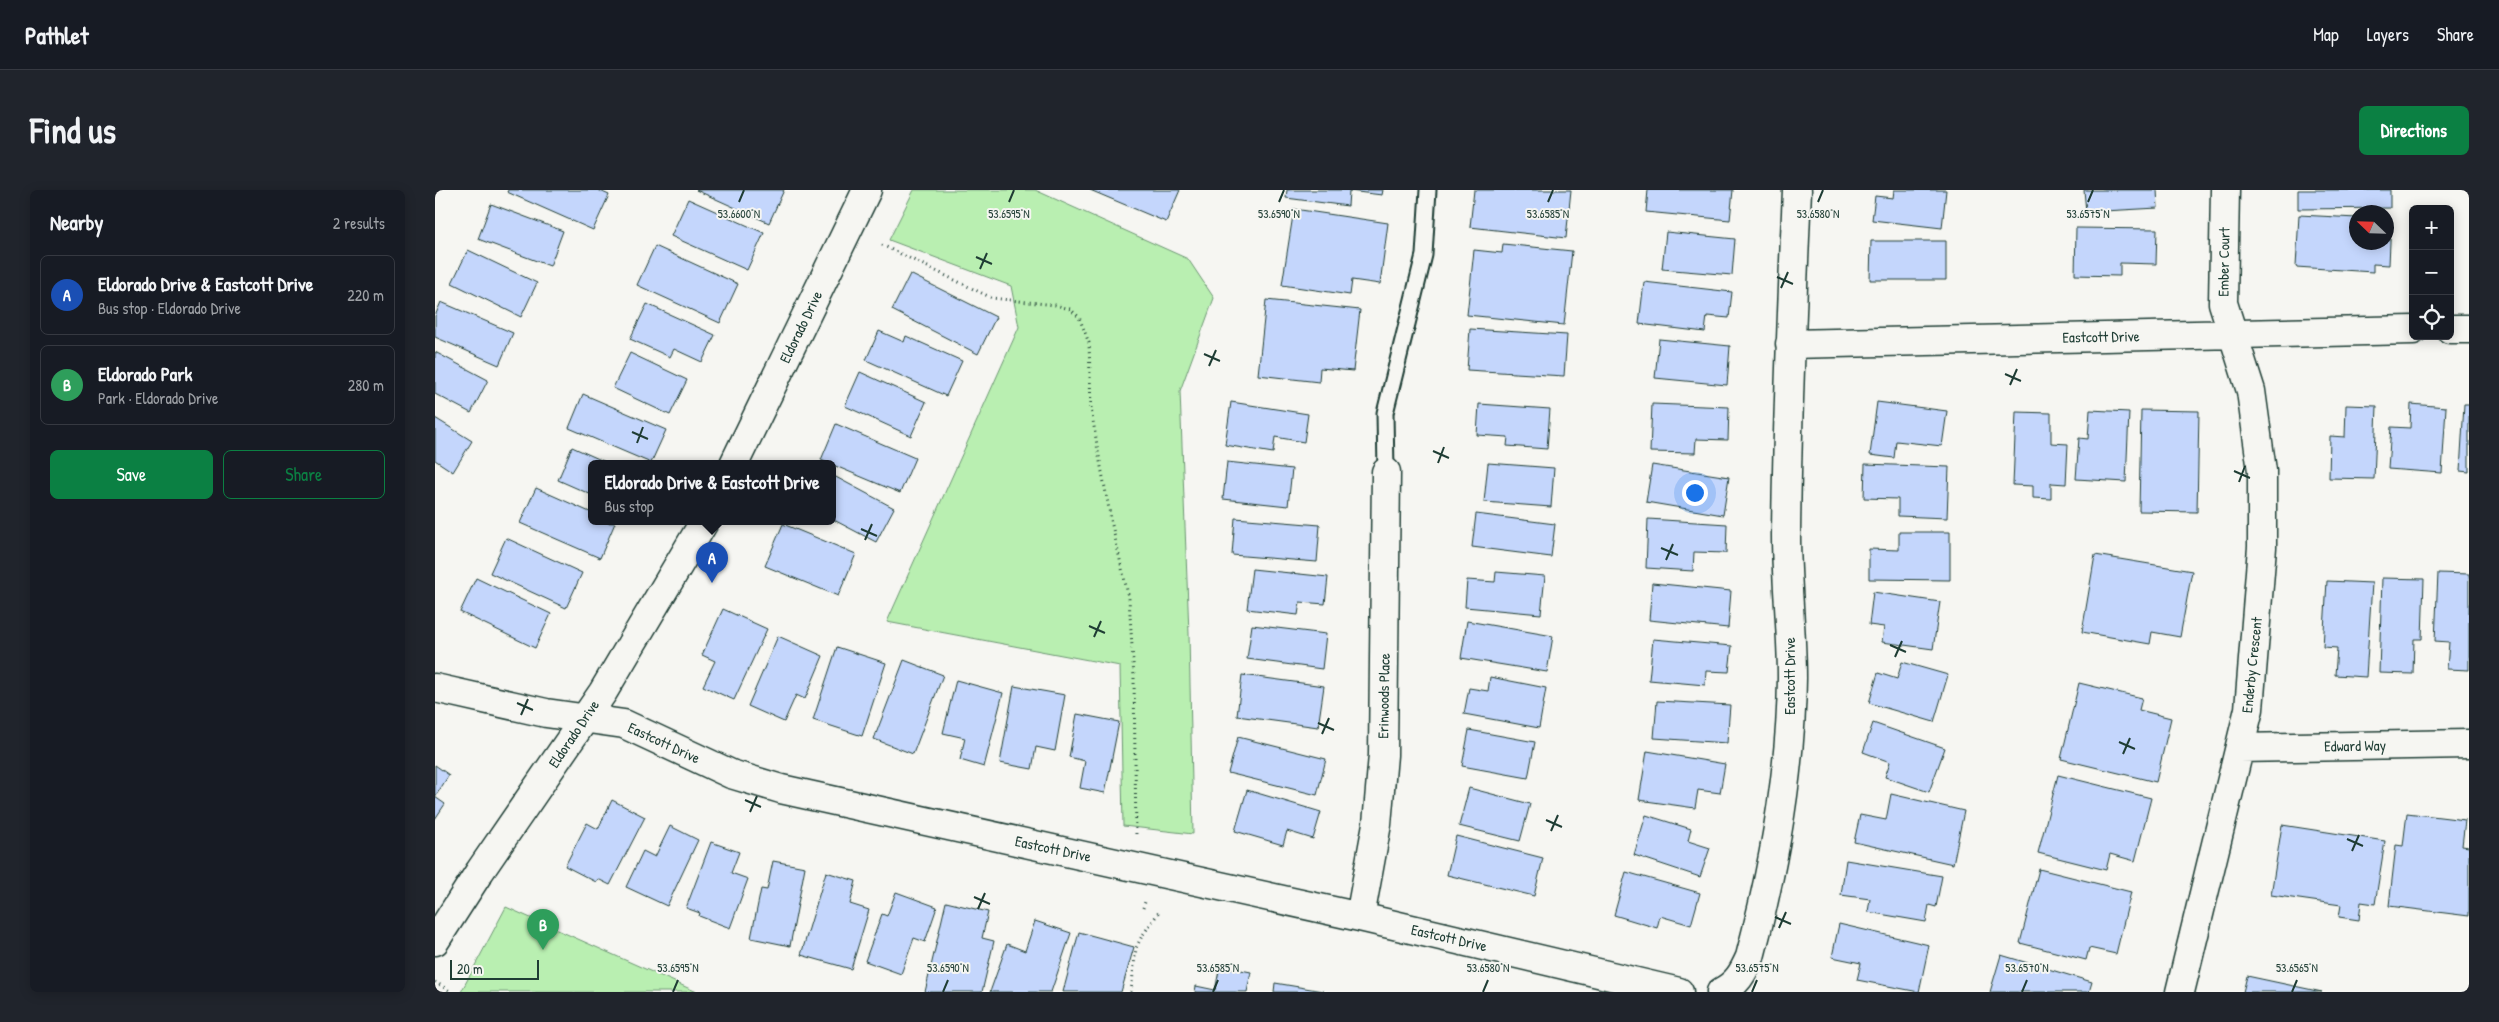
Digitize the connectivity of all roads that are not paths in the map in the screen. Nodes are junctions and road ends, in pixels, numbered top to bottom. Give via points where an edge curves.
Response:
1 (867, 190) edge
2 (1428, 190) edge
3 (1797, 190) edge
4 (2225, 190) edge
5 (2454, 329) edge
6 (2469, 329) edge
7 (2409, 330) edge
8 (2233, 333) junction
9 (1790, 344) junction
10 (736, 460) edge
11 (1387, 472) joint
12 (702, 525) edge
13 (435, 688) edge
14 (586, 718) junction
15 (2469, 744) edge
16 (2240, 748) junction
17 (1360, 917) junction
18 (435, 941) edge
19 (1679, 992) edge
20 (1721, 992) edge
21 (2180, 992) edge

1 - 10 street, Eldorado Drive
2 - 11 lane via 1424,255 1385,413
3 - 9 street, Eastcott Drive
4 - 8 street, Ember Court via 2223,303
5 - 6 street
7 - 8 street, Eastcott Drive
8 - 9 street, Eastcott Drive
8 - 16 street, Enderby Crescent via 2251,391 2262,471 2262,547 2251,684
9 - 20 street, Eastcott Drive via 1786,537 1792,677 1788,758 1775,841 1749,957 1732,986
11 - 17 street, Erinwoods Place via 1383,763 1377,824
12 - 14 street, Eldorado Drive
13 - 14 street, Eastcott Drive via 547,713
14 - 17 street, Eastcott Drive via 624,724 731,774 781,789
14 - 18 street, Eldorado Drive
15 - 16 street, Edward Way
16 - 21 street, Enderby Crescent
17 - 19 street, Eastcott Drive

